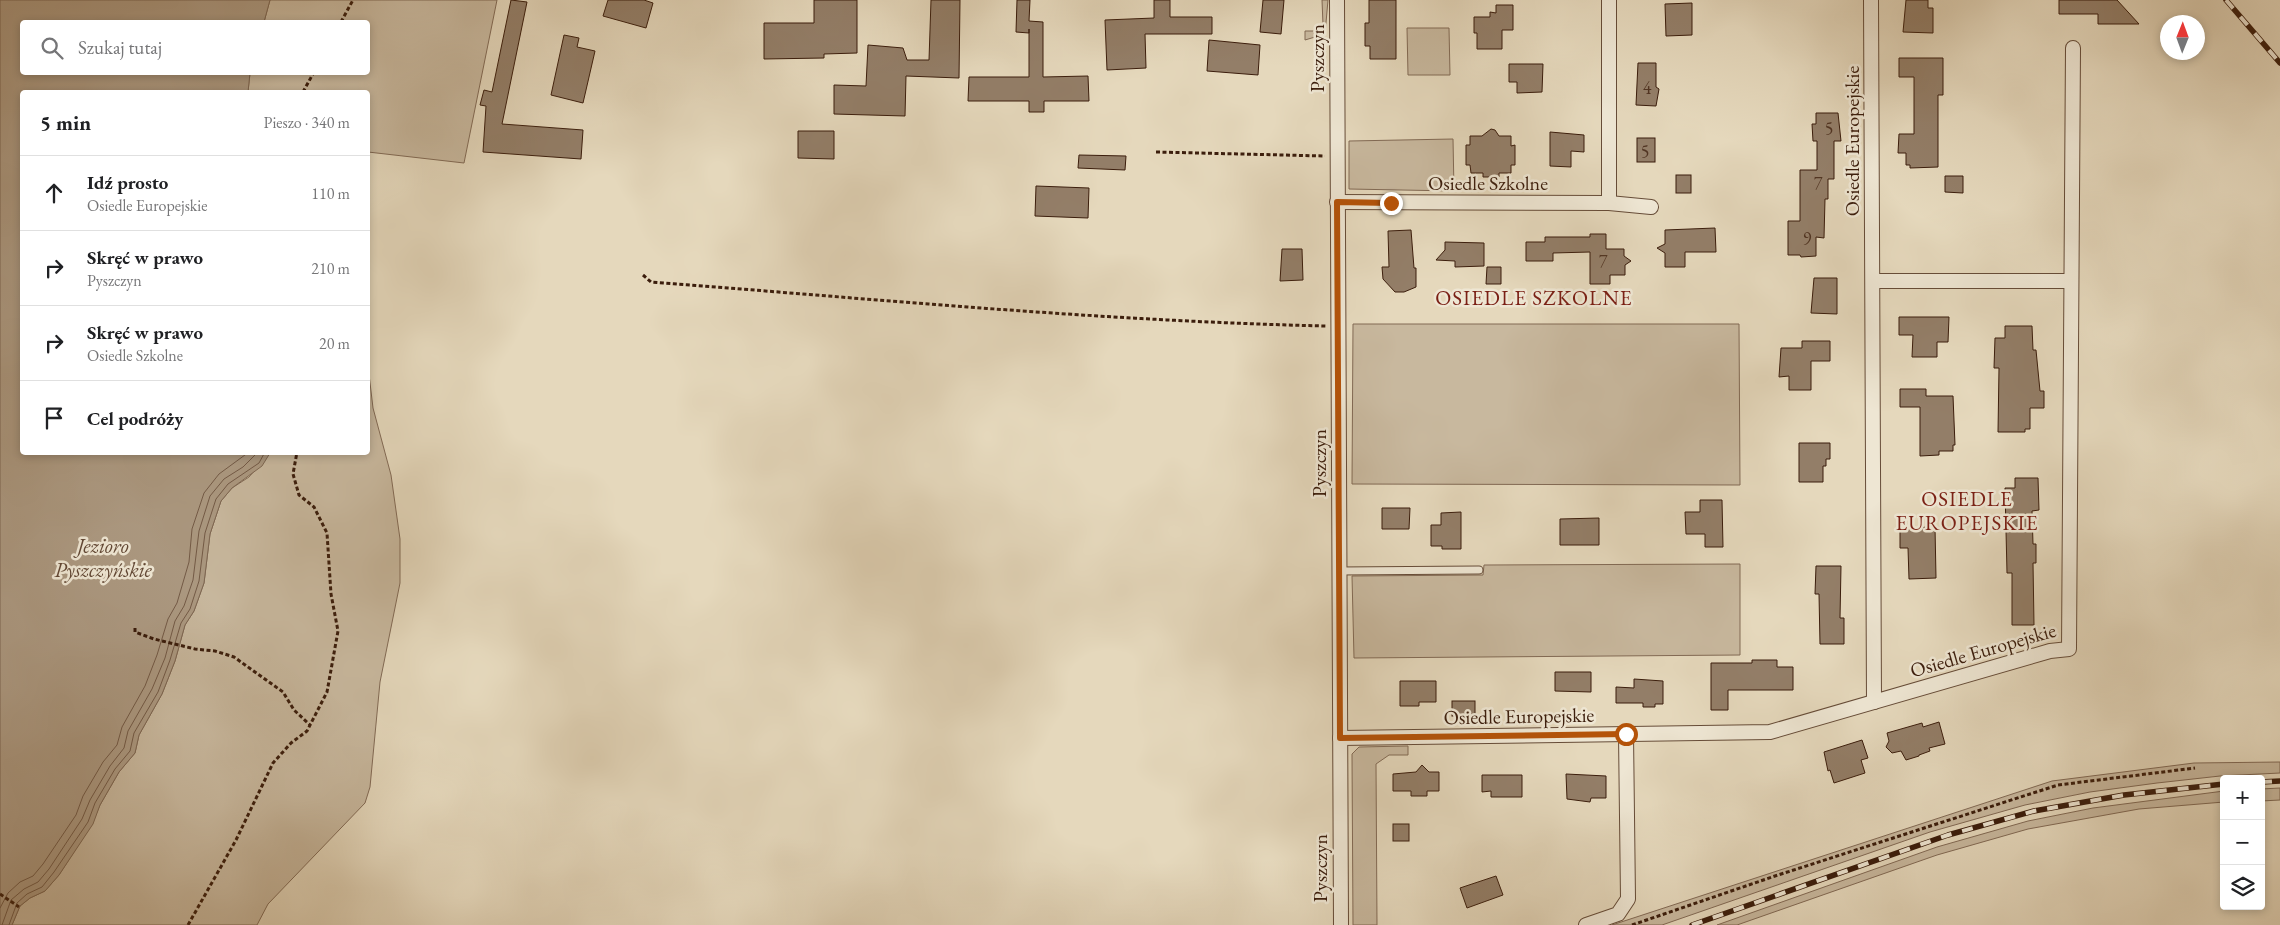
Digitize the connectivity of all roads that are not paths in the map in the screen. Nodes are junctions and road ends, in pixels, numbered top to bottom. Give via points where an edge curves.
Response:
1 (1337, 0) edge
2 (1610, 0) edge
3 (1871, 0) edge
4 (2073, 48) dead end
5 (1337, 202) junction
6 (1610, 203) junction
7 (1651, 207) dead end
8 (1873, 281) junction
9 (2071, 281) junction
10 (1479, 570) dead end
11 (1340, 571) junction
12 (1874, 702) junction
13 (1626, 734) junction
14 (1340, 738) junction
15 (1340, 925) edge
16 (1586, 925) edge

1 - 5 street, Pyszczyn
2 - 6 street
3 - 8 street, Osiedle Europejskie
4 - 9 street, Osiedle Europejskie
5 - 6 street, Osiedle Szkolne
5 - 11 street, Pyszczyn
6 - 7 street, Osiedle Szkolne
8 - 9 street
8 - 12 street, Osiedle Europejskie
9 - 12 street, Osiedle Europejskie via 2069,649 2050,651
10 - 11 lane
11 - 14 street, Pyszczyn
12 - 13 street, Osiedle Europejskie via 1770,732
13 - 14 street, Osiedle Europejskie
13 - 16 street via 1628,899 1618,914
14 - 15 street, Pyszczyn

